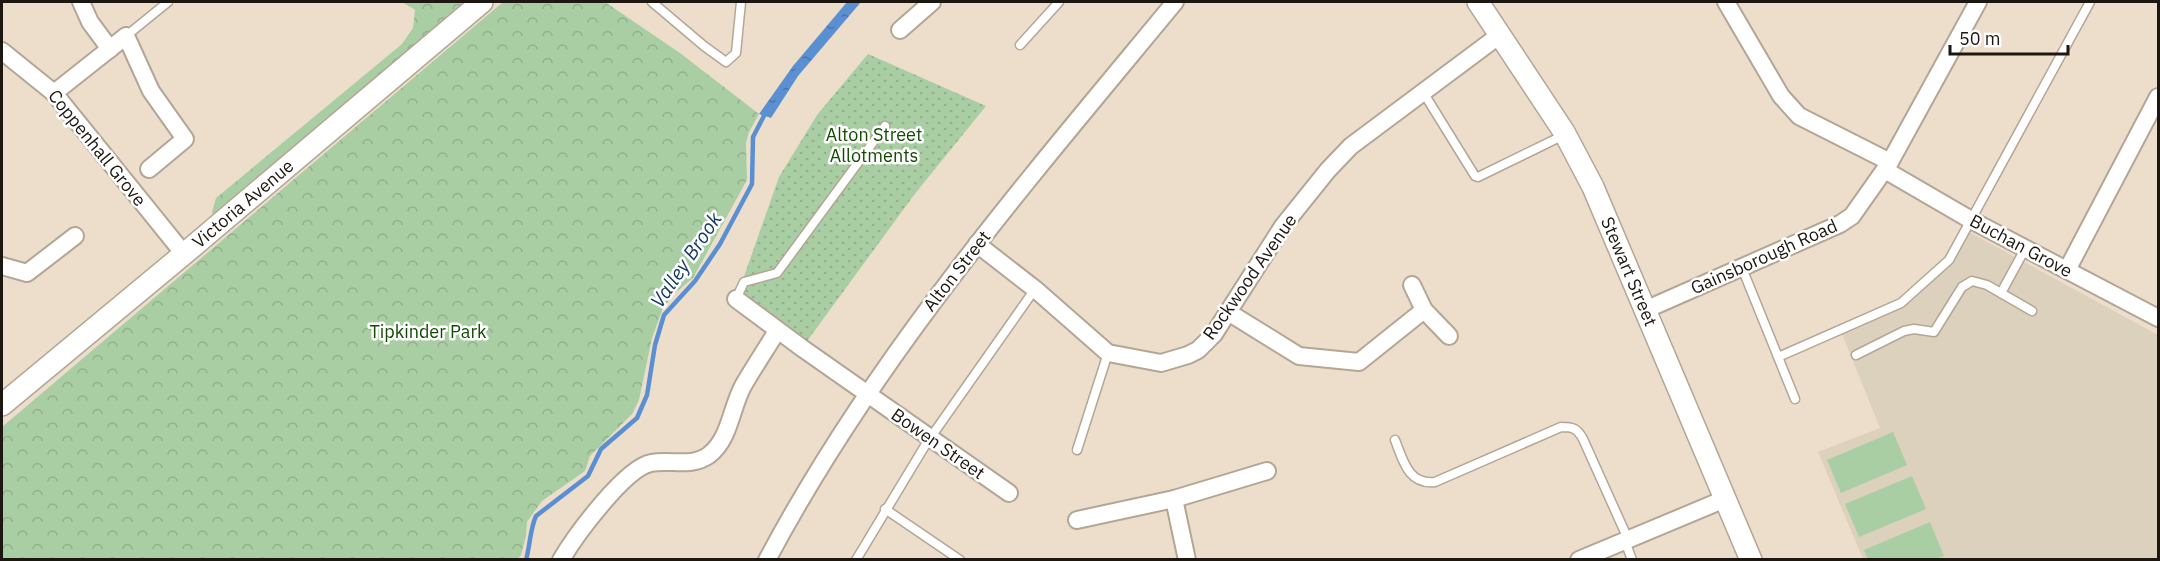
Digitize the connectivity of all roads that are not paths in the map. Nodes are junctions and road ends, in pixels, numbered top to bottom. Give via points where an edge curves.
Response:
1 (81, 2) edge
2 (168, 2) edge
3 (482, 2) edge
4 (652, 2) edge
5 (741, 2) edge
6 (932, 2) edge
7 (1059, 2) edge
8 (1175, 2) edge
9 (1480, 2) edge
10 (1726, 2) edge
11 (1978, 2) edge
12 (2090, 2) edge
13 (900, 30) dead end
14 (1501, 34) junction
15 (126, 36) junction
16 (1020, 45) dead end
17 (110, 49) junction
18 (2, 51) edge
19 (1423, 92) junction
20 (54, 93) junction
21 (2158, 97) edge
22 (885, 126) dead end
23 (1565, 135) junction
24 (1888, 166) junction
25 (149, 169) dead end
26 (1971, 220) junction
27 (75, 236) dead end
28 (977, 244) junction
29 (2025, 249) junction
30 (184, 254) junction
31 (2, 266) edge
32 (1742, 268) junction
33 (2067, 270) junction
34 (1412, 285) dead end
35 (1035, 289) junction
36 (2001, 293) junction
37 (736, 299) joint
38 (1424, 310) junction
39 (1645, 310) junction
40 (2032, 311) dead end
41 (1228, 312) junction
42 (2158, 318) edge
43 (777, 331) junction
44 (1449, 336) dead end
45 (1108, 353) junction
46 (1856, 355) dead end
47 (1778, 357) junction
48 (867, 393) junction
49 (1796, 399) dead end
50 (2, 405) edge
51 (930, 438) junction
52 (1395, 440) dead end
53 (1077, 450) dead end
54 (1267, 471) dead end
55 (1009, 494) dead end
56 (1174, 499) junction
57 (1725, 500) junction
58 (885, 509) junction
59 (1077, 520) dead end
60 (1626, 540) junction
61 (770, 558) edge
62 (561, 560) edge
63 (856, 560) edge
64 (960, 560) edge
65 (1187, 560) edge
66 (1579, 560) edge
67 (1632, 560) edge
68 (1751, 560) edge

1 - 17 street
2 - 15 lane
3 - 30 street, Victoria Avenue
4 - 5 lane via 726,62 736,53
6 - 13 street
7 - 16 lane
8 - 28 street, Alton Street
9 - 14 street, Stewart Street
10 - 24 street, Buchan Grove via 1793,111
11 - 24 street, Gainsborough Road
12 - 26 lane
14 - 19 street, Rockwood Avenue
14 - 23 street, Stewart Street
15 - 17 street
15 - 25 street via 151,91 185,139
17 - 20 street
18 - 20 street, Coppenhall Grove
19 - 23 lane via 1478,177
19 - 41 street, Rockwood Avenue via 1352,146 1328,170 1283,226
20 - 30 street, Coppenhall Grove
21 - 33 street
22 - 37 lane via 777,273 744,282
23 - 39 street, Stewart Street via 1593,187
24 - 26 street, Buchan Grove
24 - 32 street, Gainsborough Road via 1852,216
26 - 29 street, Buchan Grove
26 - 47 lane via 1949,261 1901,303
27 - 31 street via 27,273
28 - 35 street
28 - 48 street, Alton Street
29 - 33 street, Buchan Grove
29 - 36 lane
30 - 50 street, Victoria Avenue
32 - 39 street, Gainsborough Road
32 - 47 lane
33 - 42 street, Buchan Grove
34 - 38 street
35 - 45 street
35 - 51 lane
36 - 40 lane
36 - 46 lane via 1979,282 1966,283 1934,332 1905,331
37 - 43 street, Bowen Street
38 - 41 street via 1359,362 1299,356
38 - 44 street
39 - 57 street, Stewart Street
41 - 45 street, Rockwood Avenue via 1207,342 1177,359 1161,363
43 - 48 street, Bowen Street
43 - 62 street via 743,386 717,447 697,462 650,463 630,474
45 - 53 lane
47 - 49 lane
48 - 51 street, Bowen Street
48 - 61 street, Alton Street via 827,455
51 - 55 street, Bowen Street
51 - 58 lane
52 - 60 lane via 1408,472 1427,483 1561,427 1572,427 1579,431
54 - 56 street
56 - 59 street
56 - 65 street
57 - 60 street
57 - 68 street, Stewart Street
58 - 63 lane
58 - 64 lane
60 - 66 street
60 - 67 lane

